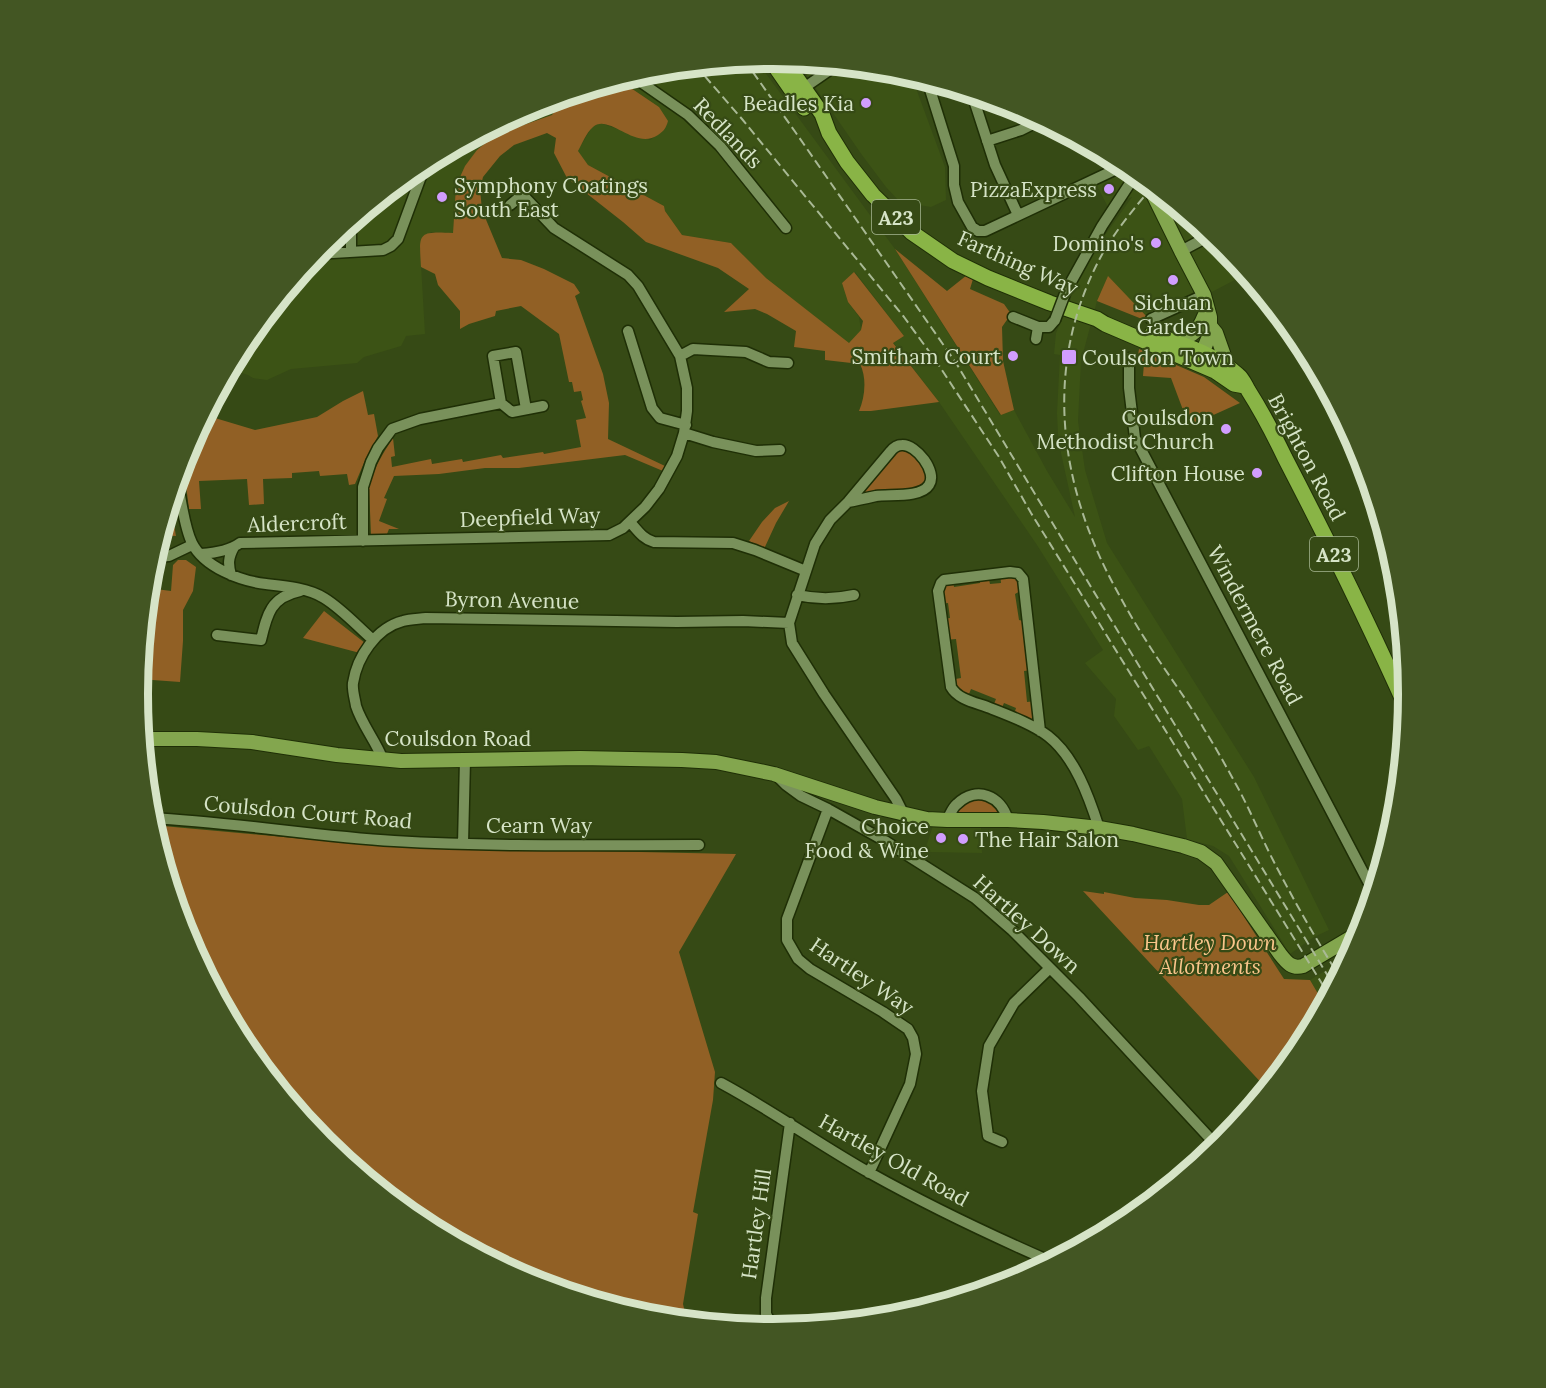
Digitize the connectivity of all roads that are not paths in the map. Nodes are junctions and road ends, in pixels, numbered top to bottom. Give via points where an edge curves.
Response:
1 (779, 69) edge
2 (789, 69) edge
3 (828, 71) edge
4 (642, 83) edge
5 (930, 89) edge
6 (799, 91) junction
7 (975, 102) edge
8 (1031, 125) edge
9 (987, 141) junction
10 (1114, 170) edge
11 (420, 178) edge
12 (1131, 182) edge
13 (1156, 200) edge
14 (510, 205) dead end
15 (1018, 215) junction
16 (786, 228) dead end
17 (351, 233) edge
18 (1202, 240) edge
19 (1180, 250) junction
20 (351, 252) junction
21 (330, 253) edge
22 (1206, 301) junction
23 (1013, 317) dead end
24 (1097, 319) junction
25 (1151, 319) dead end
26 (1038, 327) junction
27 (1210, 327) junction
28 (628, 331) dead end
29 (1036, 339) dead end
30 (1173, 341) junction
31 (680, 356) junction
32 (1201, 358) junction
33 (788, 363) dead end
34 (1131, 365) dead end
35 (1228, 367) junction
36 (1245, 386) junction
37 (501, 403) junction
38 (543, 406) dead end
39 (526, 409) junction
40 (685, 429) junction
41 (780, 450) dead end
42 (180, 495) edge
43 (848, 502) junction
44 (630, 522) junction
45 (363, 540) junction
46 (192, 545) junction
47 (234, 547) junction
48 (201, 554) junction
49 (164, 556) edge
50 (806, 571) junction
51 (231, 575) junction
52 (302, 590) junction
53 (797, 595) junction
54 (848, 600) dead end
55 (789, 623) junction
56 (217, 635) dead end
57 (373, 640) junction
58 (1398, 688) edge
59 (1040, 731) junction
60 (149, 739) edge
61 (383, 760) junction
62 (465, 760) junction
63 (774, 774) junction
64 (828, 809) junction
65 (904, 815) junction
66 (161, 819) edge
67 (947, 820) junction
68 (1008, 820) junction
69 (1099, 828) junction
70 (463, 844) junction
71 (699, 845) dead end
72 (1369, 883) edge
73 (1347, 940) edge
74 (1050, 968) junction
75 (721, 1083) dead end
76 (790, 1123) junction
77 (1211, 1140) edge
78 (1002, 1142) dead end
79 (869, 1173) junction
80 (1043, 1258) edge
81 (769, 1319) edge

1 - 6 highway, Farthing Way / A23
2 - 6 highway, Farthing Way / A23
3 - 6 street
4 - 16 street, Redlands via 688,116 720,146
5 - 15 street via 954,166 958,202 972,227 985,231
6 - 24 highway, Farthing Way / A23 via 822,114 847,162 873,195 911,232 953,261 988,278
7 - 9 street
8 - 9 street
9 - 15 street
10 - 15 street
11 - 20 street via 398,239 383,250
12 - 26 street, bridge via 1066,291 1055,320 1049,327
13 - 19 main road, Brighton Road
14 - 31 street, Deepfield Way via 519,191 554,228 628,275
17 - 20 street
18 - 19 street
19 - 22 main road, Brighton Road
20 - 21 street
22 - 25 street
22 - 27 main road, Brighton Road
22 - 30 main road via 1197,331
23 - 26 street
24 - 30 highway, Farthing Way / A23
24 - 32 highway, Farthing Way / A23
26 - 29 street
27 - 32 main road, Brighton Road
27 - 35 main road, Brighton Road via 1216,333
28 - 40 street via 652,408 660,418
30 - 32 highway, Farthing Way / A23
31 - 33 street via 693,349 746,352 769,362
31 - 40 street, Deepfield Way via 687,388
32 - 35 highway, A23
32 - 36 highway, Farthing Way / A23 via 1234,384
34 - 72 street, Windermere Road via 1129,388 1135,438
35 - 36 highway, Brighton Road / A23 via 1241,377
36 - 58 highway, Brighton Road / A23 via 1329,543
37 - 39 street via 512,412
37 - 39 street via 493,356 516,351
37 - 45 street via 420,419 392,429 371,462 363,487
38 - 39 street
40 - 41 street via 713,442 756,451
40 - 44 street, Deepfield Way via 677,456 659,489
42 - 46 street
43 - 43 street via 917,493 929,486 932,472 915,449 896,447
43 - 50 street via 830,520 815,544
44 - 45 street, Deepfield Way via 609,535
44 - 50 street via 642,536 654,542 733,543
45 - 47 street, Aldercroft via 240,543
46 - 48 street
46 - 49 street
47 - 48 street, Aldercroft
47 - 51 street, Aldercroft via 228,564
48 - 51 street via 212,566
50 - 53 street
51 - 52 street
52 - 56 street via 272,606 261,640
52 - 57 street via 323,597
53 - 54 street
53 - 55 street
55 - 57 street, Byron Avenue via 426,618 402,621
55 - 65 street via 792,643
57 - 61 street, Byron Avenue via 360,660 353,685 356,707
59 - 59 street via 1023,579 1010,572 944,580 938,591 953,692
59 - 69 street via 1072,765
60 - 61 main road, Coulsdon Road via 252,742
61 - 62 main road, Coulsdon Road
62 - 63 main road, Coulsdon Road via 682,760
62 - 70 street, Cearn Way
63 - 64 street, Hartley Down via 801,796
63 - 65 main road, Coulsdon Road
64 - 74 street, Hartley Down via 975,898
64 - 79 street, Hartley Way via 787,919 788,940 798,959 810,969 908,1029 916,1054 910,1084
65 - 67 main road, Coulsdon Road
66 - 70 street, Coulsdon Court Road
67 - 68 main road, Coulsdon Road
67 - 68 street via 957,803 973,795 984,795 1001,805
68 - 69 main road, Coulsdon Road
69 - 73 main road, Coulsdon Road via 1183,846 1209,857 1290,966 1303,966
70 - 71 street, Cearn Way
74 - 77 street, Hartley Down
74 - 78 street via 1014,1004 989,1046 982,1090 988,1136
75 - 76 street, Hartley Old Road
76 - 79 street, Hartley Old Road
76 - 81 street, Hartley Hill via 766,1298
79 - 80 street, Hartley Old Road

